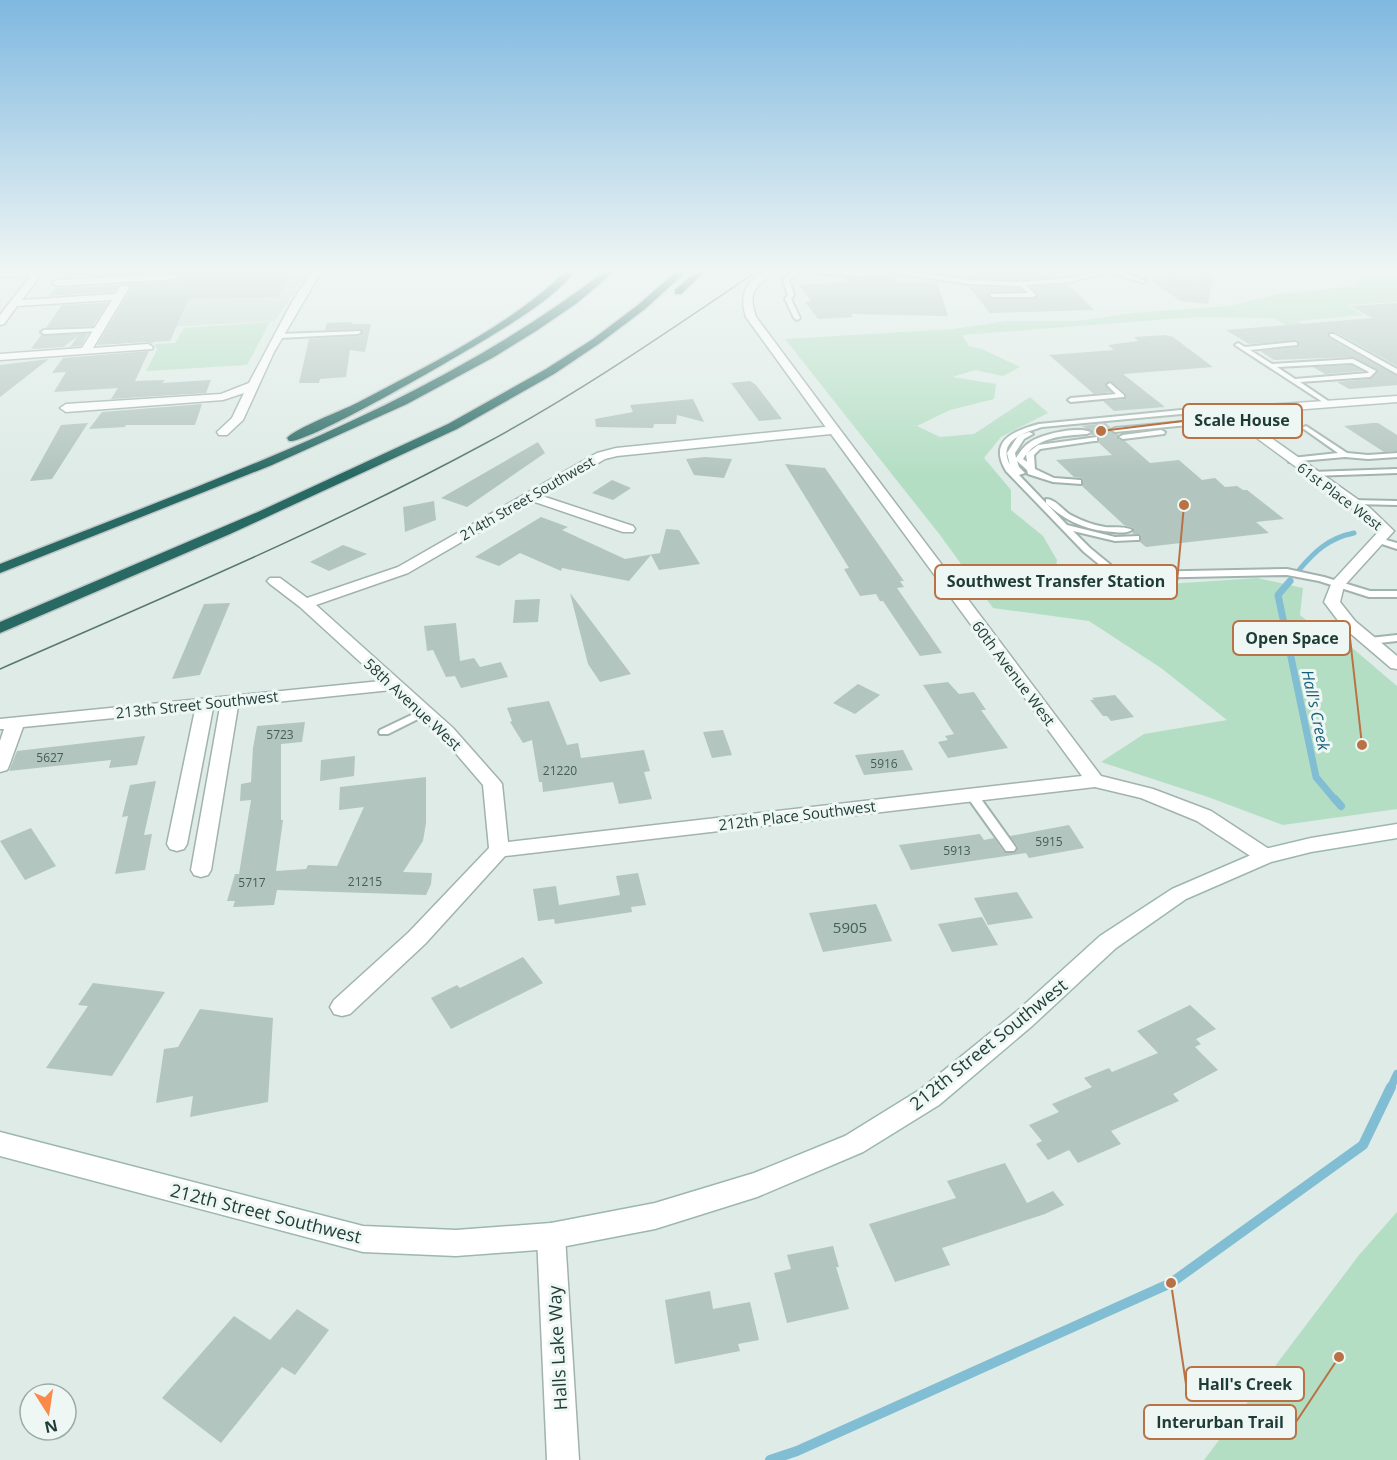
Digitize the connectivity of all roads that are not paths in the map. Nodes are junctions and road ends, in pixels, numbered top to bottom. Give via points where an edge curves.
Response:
1 (93, 338) edge
2 (278, 338) edge
3 (477, 338) edge
4 (516, 338) edge
5 (601, 338) edge
6 (767, 338) edge
7 (1338, 338) edge
8 (1295, 344) dead end
9 (148, 347) dead end
10 (85, 351) junction
11 (0, 357) edge
12 (1270, 366) junction
13 (1397, 372) edge
14 (1293, 381) junction
15 (1110, 385) dead end
16 (251, 386) junction
17 (1397, 399) edge
18 (1071, 400) dead end
19 (1329, 404) junction
20 (66, 408) dead end
21 (1207, 413) junction
22 (1238, 416) junction
23 (1107, 423) dead end
24 (1188, 423) junction
25 (1079, 425) dead end
26 (1306, 428) dead end
27 (834, 430) junction
28 (1115, 430) dead end
29 (223, 432) dead end
30 (1087, 432) dead end
31 (1123, 437) dead end
32 (1094, 439) dead end
33 (1345, 455) junction
34 (1397, 455) edge
35 (1292, 460) junction
36 (1397, 471) edge
37 (1031, 472) junction
38 (1312, 474) junction
39 (1078, 482) dead end
40 (529, 496) junction
41 (1353, 502) junction
42 (1397, 503) edge
43 (1064, 526) junction
44 (628, 530) dead end
45 (1128, 530) dead end
46 (1388, 534) edge
47 (1136, 538) dead end
48 (1397, 546) edge
49 (26, 558) junction
50 (0, 568) edge
51 (275, 581) dead end
52 (1336, 585) junction
53 (1397, 594) edge
54 (305, 604) junction
55 (0, 628) edge
56 (1397, 638) edge
57 (1370, 641) junction
58 (1397, 664) edge
59 (394, 685) junction
60 (230, 701) junction
61 (205, 704) junction
62 (424, 712) junction
63 (8, 723) edge
64 (384, 732) dead end
65 (0, 766) edge
66 (1095, 781) junction
67 (972, 795) junction
68 (1397, 831) edge
69 (177, 844) dead end
70 (1010, 848) dead end
71 (499, 850) junction
72 (1265, 856) junction
73 (201, 870) dead end
74 (342, 1007) dead end
75 (0, 1144) edge
76 (551, 1236) junction
77 (563, 1460) edge

1 - 10 street
2 - 16 street
3 - 49 highway via 305,433
4 - 49 highway via 344,429
5 - 55 highway via 542,377 424,441
6 - 27 street, 60th Avenue West
7 - 13 lane
8 - 12 lane via 1241,347
9 - 10 street
10 - 11 street
12 - 14 lane
12 - 14 lane via 1344,360 1359,362 1373,371 1357,377
14 - 19 lane
15 - 18 lane via 1122,396
16 - 20 street via 223,397
16 - 29 street via 237,420
17 - 19 street
19 - 22 street via 1251,410
21 - 22 lane
21 - 23 lane
21 - 43 lane via 1060,422 1027,429 1012,437 1002,455 1009,469
22 - 24 lane
22 - 35 street, 61st Place West
24 - 28 lane
24 - 31 lane
25 - 45 lane via 1035,431 1021,438 1011,453 1016,468 1070,519 1114,531
26 - 33 lane
27 - 40 street, 214th Street Southwest via 616,452 594,459
27 - 66 street, 60th Avenue West
30 - 37 lane via 1050,436 1024,447 1019,459
32 - 37 lane via 1038,447 1030,454
33 - 34 lane
33 - 35 lane
35 - 38 street, 61st Place West
36 - 38 lane
37 - 39 lane via 1048,480
38 - 41 street, 61st Place West
40 - 44 street
40 - 54 street, 214th Street Southwest via 403,570
41 - 42 lane
41 - 46 street, 61st Place West
43 - 47 lane via 1115,539
43 - 52 lane via 1109,568 1140,574 1287,572
46 - 48 lane
46 - 52 street, 61st Place West
49 - 50 highway
51 - 54 street, 58th Avenue West
52 - 53 lane via 1379,596
52 - 57 street via 1332,602 1349,624
54 - 59 street, 58th Avenue West
56 - 57 lane
57 - 58 street
59 - 60 street, 213th Street Southwest
59 - 62 street, 58th Avenue West
60 - 61 street, 213th Street Southwest
60 - 73 street
61 - 63 street, 213th Street Southwest
61 - 69 street
62 - 64 lane
62 - 71 street, 58th Avenue West via 492,784
63 - 65 street
66 - 67 street, 212th Place Southwest
66 - 72 street via 1146,794 1204,816
67 - 70 lane
67 - 71 street, 212th Place Southwest
68 - 72 street, 212th Street Southwest
71 - 74 street via 417,938
72 - 76 street, 212th Street Southwest via 1179,894 1108,942 1024,1019 930,1096 854,1144 757,1185 712,1199 655,1216
75 - 76 street, 212th Street Southwest via 363,1239 456,1243
76 - 77 street, Halls Lake Way

